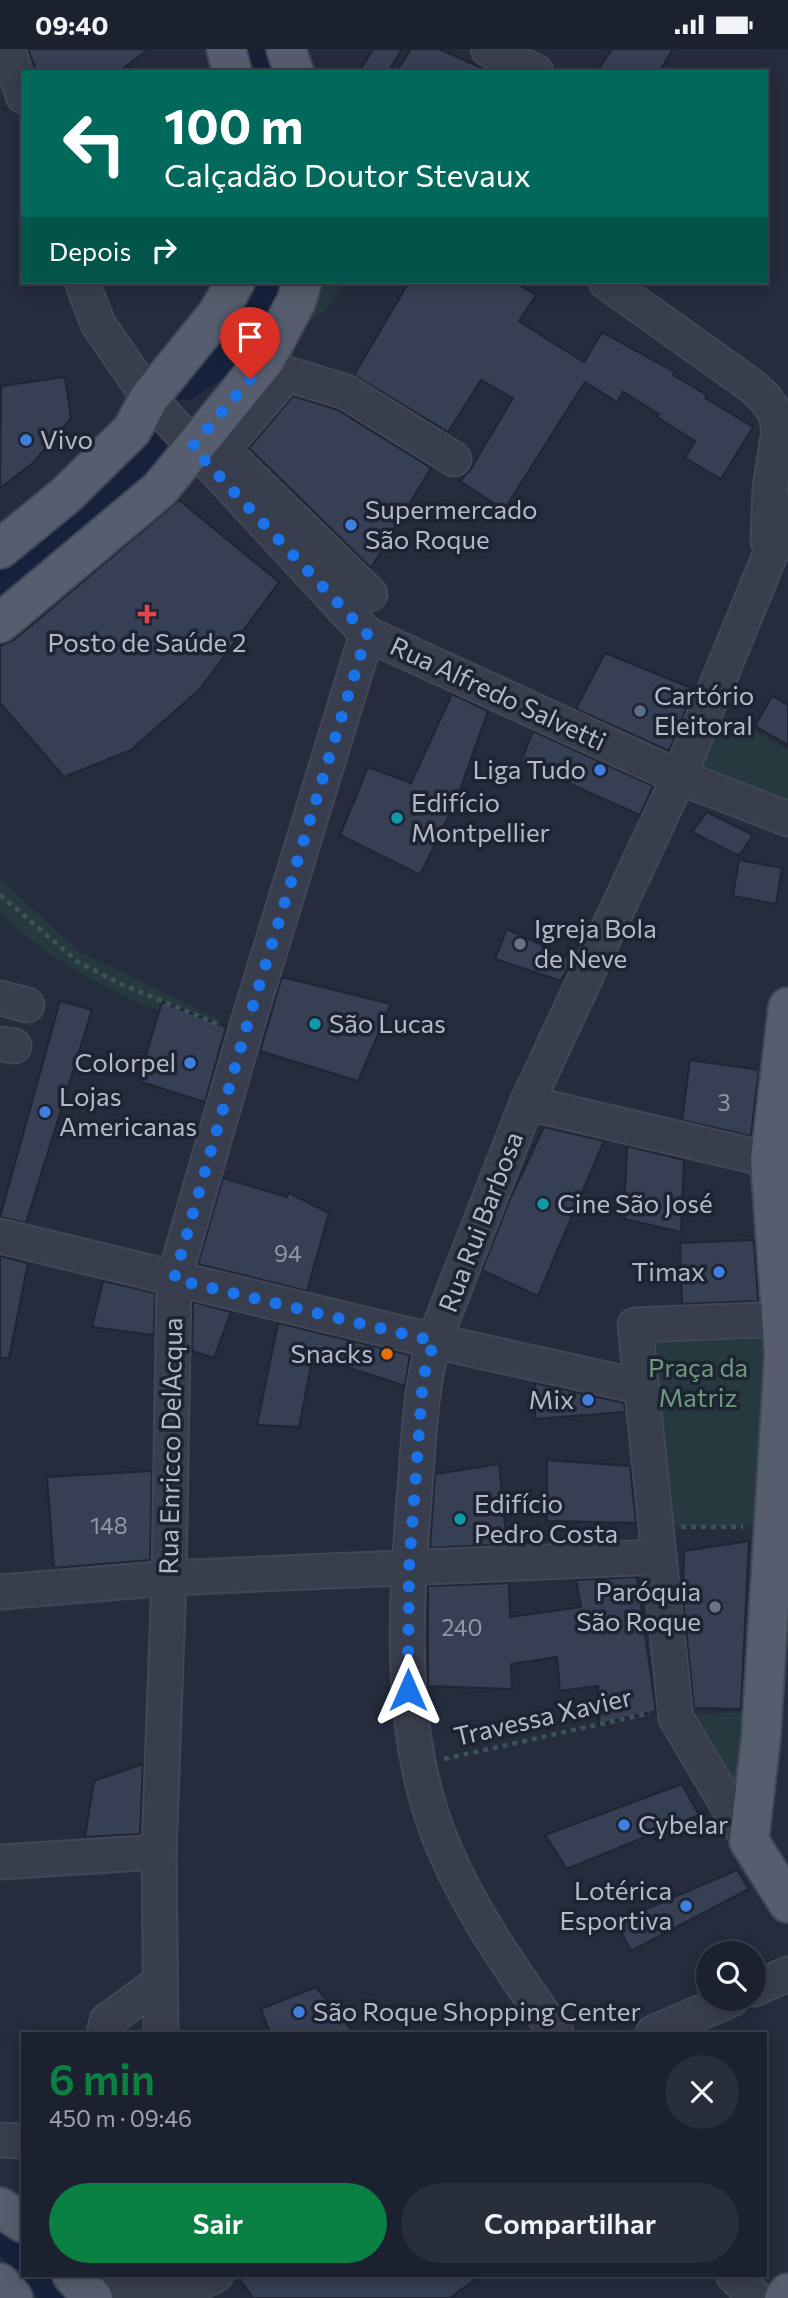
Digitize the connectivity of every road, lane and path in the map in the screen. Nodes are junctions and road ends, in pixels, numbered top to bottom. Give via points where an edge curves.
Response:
1 (8, 49) edge
2 (226, 49) edge
3 (286, 49) edge
4 (488, 49) edge
5 (231, 70) edge
6 (293, 70) edge
7 (532, 70) edge
8 (21, 90) edge
9 (86, 284) edge
10 (234, 284) edge
11 (301, 284) edge
12 (610, 284) edge
13 (151, 401) junction
14 (201, 442) junction
15 (454, 459) dead end
16 (788, 511) edge
17 (0, 549) edge
18 (768, 554) junction
19 (370, 594) dead end
20 (0, 623) edge
21 (367, 634) junction
22 (680, 777) junction
23 (788, 819) edge
24 (0, 895) edge
25 (788, 1007) edge
26 (245, 1034) junction
27 (527, 1104) junction
28 (770, 1160) junction
29 (0, 1236) edge
30 (174, 1279) junction
31 (434, 1341) junction
32 (785, 1356) edge
33 (642, 1387) junction
34 (773, 1527) junction
35 (658, 1542) junction
36 (409, 1569) junction
37 (169, 1578) junction
38 (0, 1592) edge
39 (675, 1707) junction
40 (419, 1765) junction
41 (749, 1841) junction
42 (159, 1852) junction
43 (0, 1862) edge
44 (788, 1903) edge
45 (788, 1974) edge
46 (160, 1982) junction
47 (766, 1984) edge
48 (704, 2011) edge
49 (101, 2029) edge
50 (160, 2032) edge
51 (555, 2032) edge
52 (655, 2032) edge
53 (0, 2140) edge
54 (21, 2141) edge
55 (0, 2207) edge
56 (21, 2222) edge
57 (212, 2277) edge
58 (735, 2277) edge
59 (0, 2283) edge
60 (162, 2288) edge
61 (85, 2289) edge
62 (788, 2293) edge
63 (13, 2298) edge
64 (756, 2298) edge
65 (784, 2298) edge

1 - 8 street
2 - 5 main road
3 - 6 main road
4 - 7 street
9 - 13 street via 98,324
10 - 13 main road via 218,313
11 - 14 main road via 265,360
12 - 18 street via 752,386 776,414 779,431 770,488
13 - 14 street
13 - 17 main road via 107,457
14 - 15 street via 287,374 346,392
14 - 19 street
14 - 20 main road via 160,489
14 - 21 street, Rua Alfredo Salvetti
16 - 18 street, Rua Rui Barbosa
18 - 22 street, Rua Rui Barbosa
21 - 22 street, Rua Alfredo Salvetti
21 - 26 street, Rua Enricco DelAcqua
22 - 23 street, Rua Alfredo Salvetti
22 - 27 street, Rua Rui Barbosa
24 - 26 path via 78,961 166,1004
25 - 28 main road
26 - 30 street, Rua Enricco DelAcqua
27 - 28 street
27 - 31 street, Rua Rui Barbosa
28 - 32 main road
29 - 30 street
30 - 31 street
30 - 37 street, Rua Enricco DelAcqua
31 - 33 street
31 - 36 street, Rua Rui Barbosa via 423,1378
32 - 33 street via 635,1325
32 - 34 main road
33 - 35 street
34 - 35 path
34 - 41 main road via 761,1737
35 - 36 street
35 - 39 street
36 - 37 street
36 - 40 street, Rua Rui Barbosa via 408,1690
37 - 38 street
37 - 42 street, Rua Enricco DelAcqua
39 - 40 path, Travessa Xavier
39 - 41 street via 676,1718
40 - 51 street, Rua Rui Barbosa via 440,1838 486,1930
41 - 44 main road
42 - 43 street
42 - 46 street, Rua Enricco DelAcqua
45 - 47 street
46 - 49 street
46 - 50 street, Rua Enricco DelAcqua
48 - 52 street
53 - 54 street
55 - 56 main road
57 - 60 street via 191,2287
58 - 64 street
59 - 63 main road
60 - 61 street
62 - 65 main road

